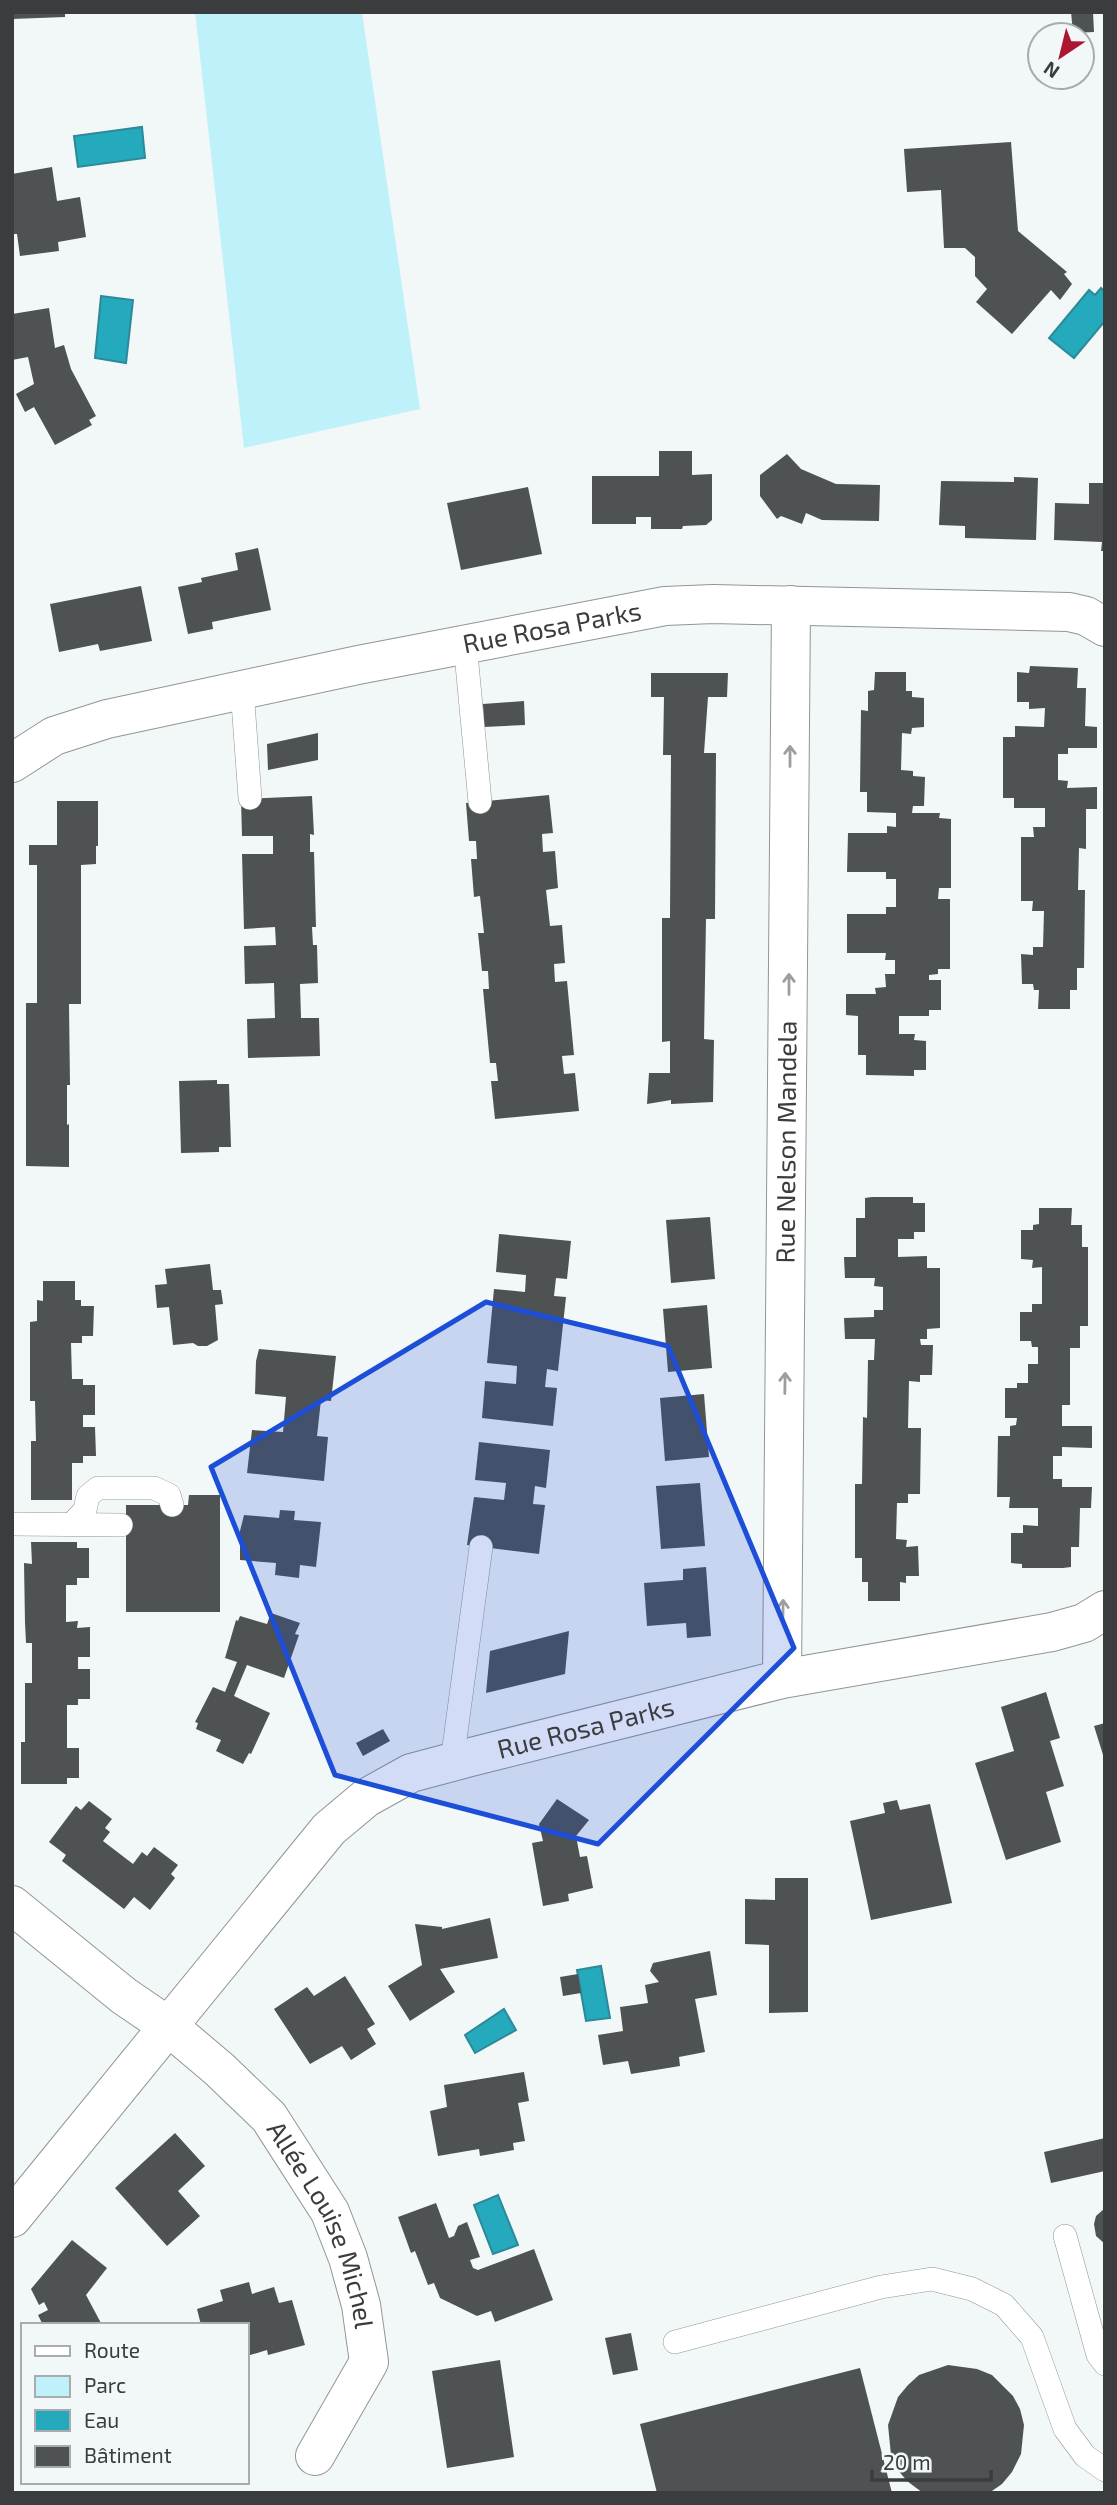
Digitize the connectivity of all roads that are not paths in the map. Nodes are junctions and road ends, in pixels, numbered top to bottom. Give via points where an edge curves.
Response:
1 (791, 605) junction
2 (1105, 627) edge
3 (465, 643) junction
4 (242, 689) junction
5 (12, 763) edge
6 (250, 798) dead end
7 (480, 802) dead end
8 (172, 1505) dead end
9 (17, 1524) edge
10 (72, 1524) junction
11 (121, 1525) dead end
12 (481, 1547) dead end
13 (1105, 1610) edge
14 (782, 1679) junction
15 (452, 1762) junction
16 (12, 1905) edge
17 (168, 2026) junction
18 (12, 2218) edge
19 (1065, 2236) dead end
20 (675, 2342) dead end
21 (1105, 2364) edge
22 (315, 2456) dead end
23 (1105, 2470) edge

1 - 2 street, Rue Rosa Parks via 1069,612
1 - 3 street, Rue Rosa Parks via 664,606
14 -> 1 street, Rue Nelson Mandela
3 - 4 street, Rue Rosa Parks
3 - 7 lane
4 - 5 street, Rue Rosa Parks via 82,726 54,736
4 - 6 lane
8 - 10 lane via 169,1495 154,1488 99,1488 88,1496 85,1510
9 - 10 lane
10 - 11 lane
12 - 15 lane
13 - 14 street, Rue Rosa Parks via 1084,1623 1052,1632
14 - 15 street, Rue Rosa Parks
15 - 17 street, Rue Rosa Parks via 411,1773 366,1798 329,1829
16 - 17 street
17 - 18 street, Rue Rosa Parks
17 - 22 street, Allée Louise Michel via 269,2117 330,2212 348,2258 369,2362
19 - 21 lane via 1098,2355
20 - 23 lane via 881,2287 932,2280 972,2289 1004,2305 1032,2337 1065,2429 1085,2456

